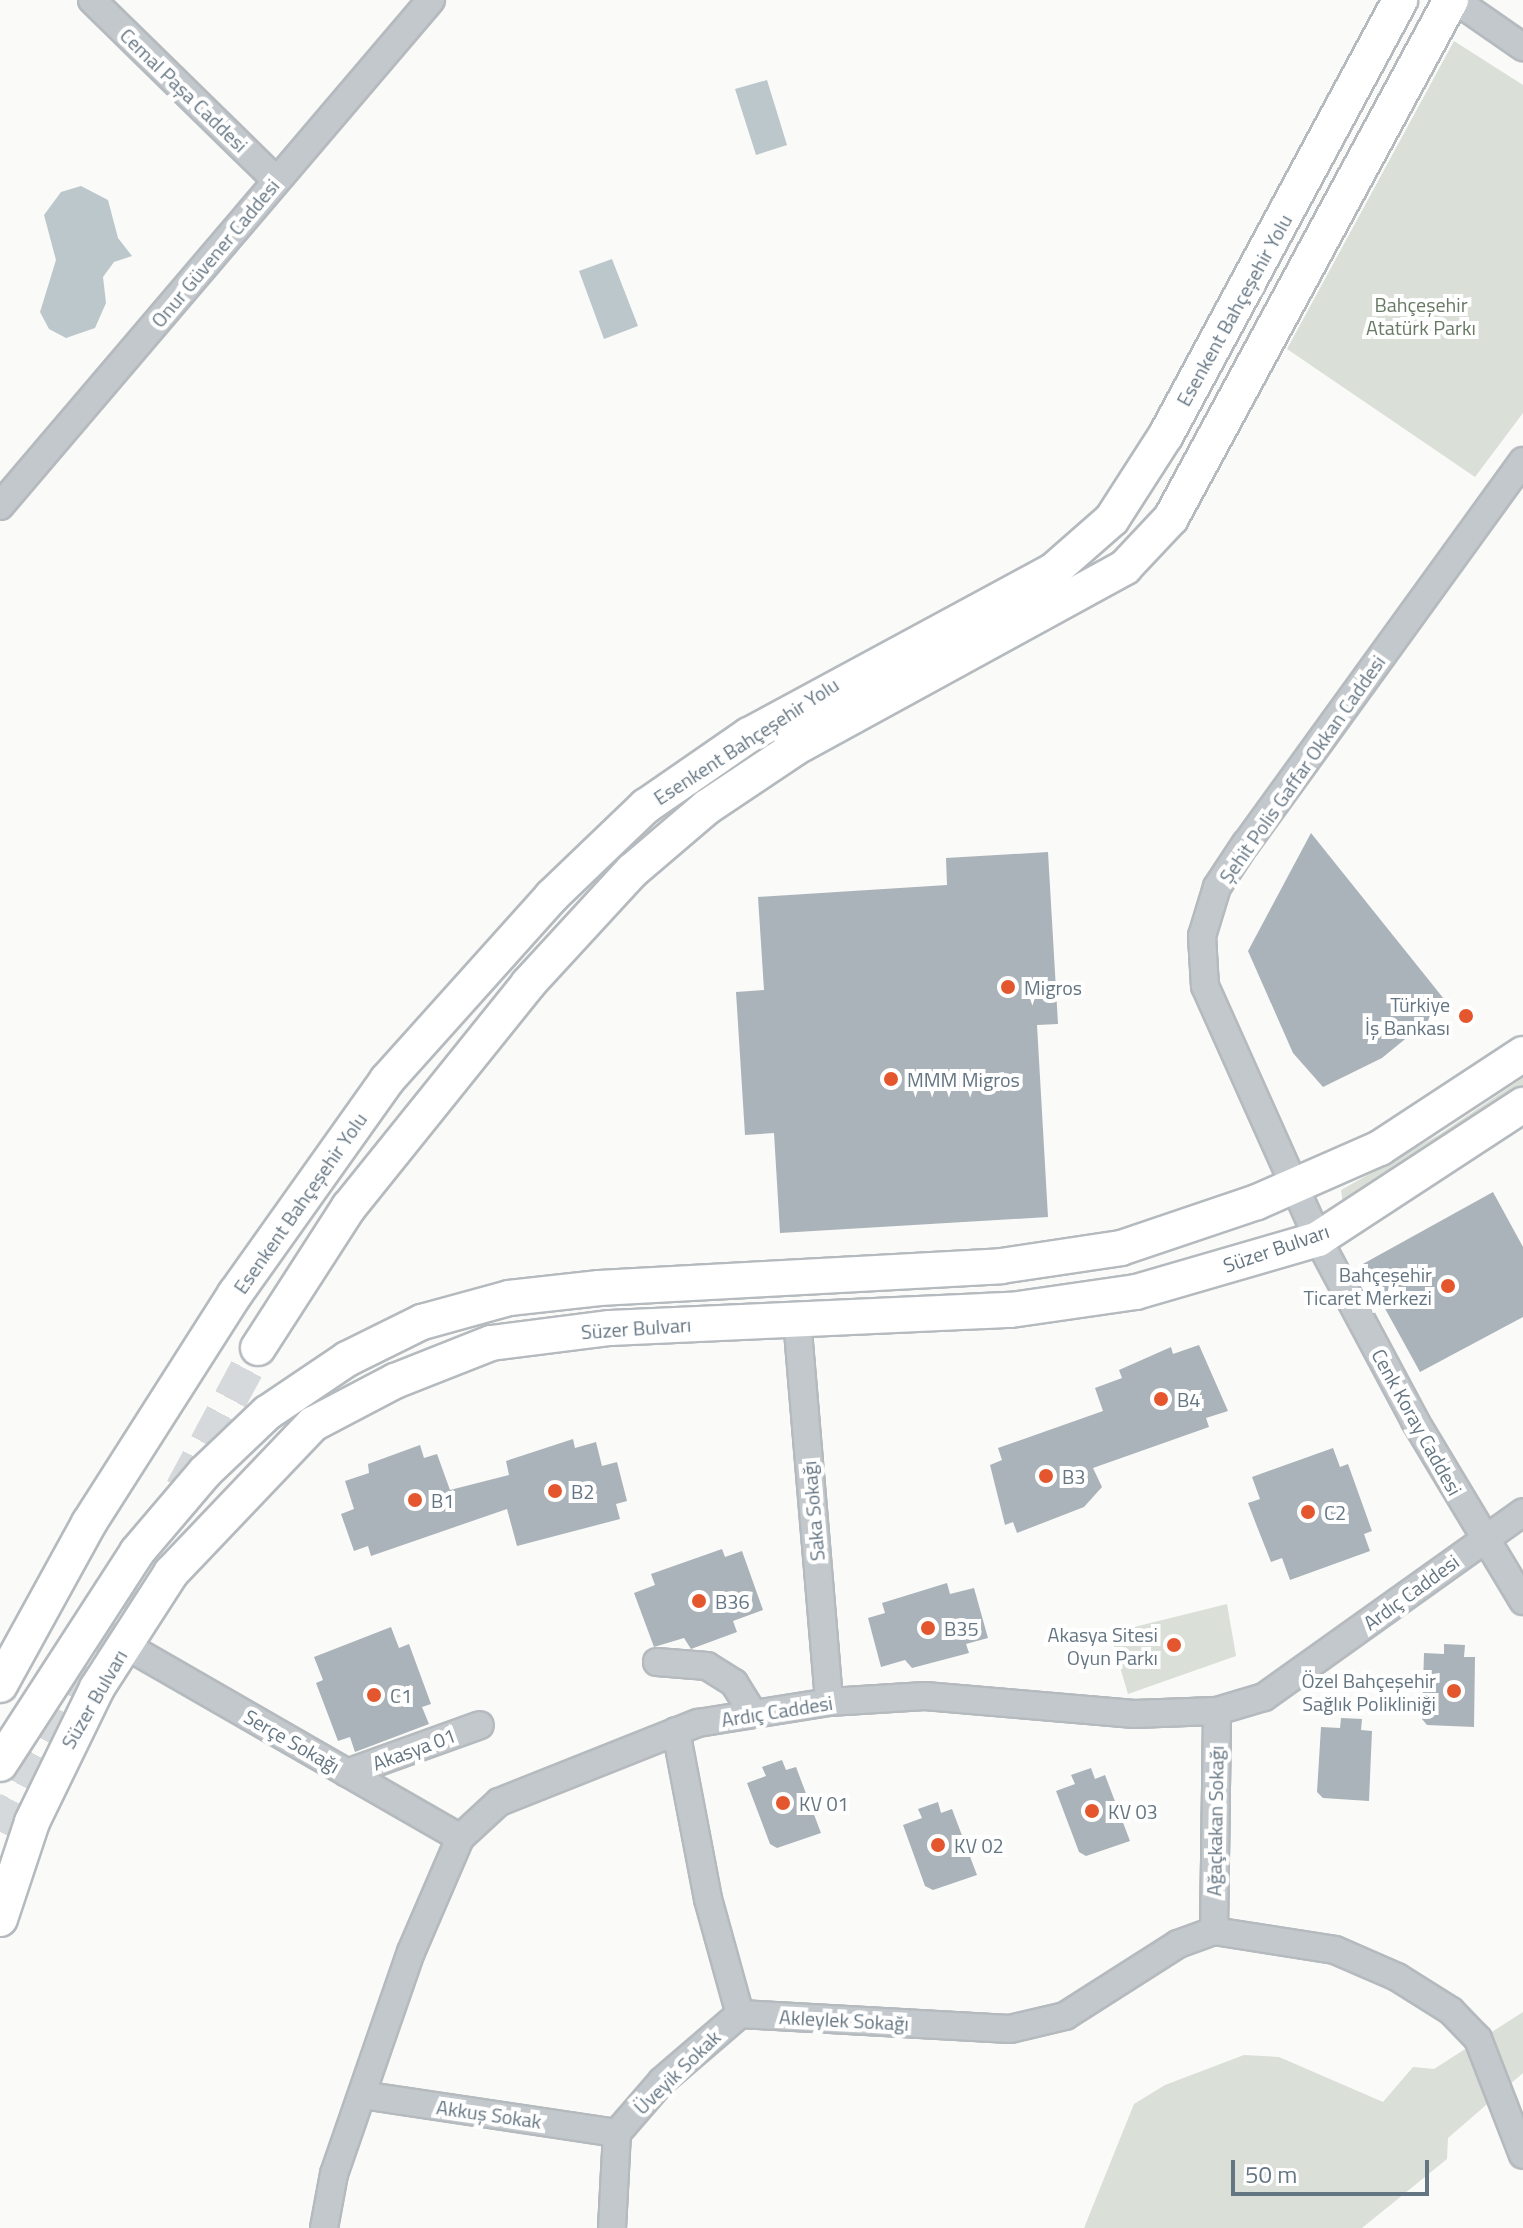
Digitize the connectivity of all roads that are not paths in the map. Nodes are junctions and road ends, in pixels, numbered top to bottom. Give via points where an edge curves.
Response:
1 (92, 0) edge
2 (431, 0) edge
3 (1400, 0) edge
4 (1453, 0) edge
5 (1523, 47) edge
6 (276, 180) junction
7 (1523, 461) edge
8 (0, 506) edge
9 (1523, 1054) edge
10 (1523, 1105) edge
11 (1296, 1186) junction
12 (1318, 1239) junction
13 (797, 1319) junction
14 (258, 1348) tunnel mouth
15 (1523, 1512) edge
16 (1484, 1540) junction
17 (1523, 1601) edge
18 (125, 1645) junction
19 (657, 1662) dead end
20 (0, 1685) edge
21 (829, 1702) junction
22 (1217, 1711) junction
23 (753, 1714) junction
24 (480, 1725) dead end
25 (676, 1731) junction
26 (0, 1764) edge
27 (347, 1773) junction
28 (460, 1838) junction
29 (0, 1919) edge
30 (1214, 1931) junction
31 (740, 2014) junction
32 (362, 2095) junction
33 (617, 2133) junction
34 (1523, 2155) edge
35 (324, 2228) edge
36 (612, 2228) edge

1 - 6 street, Cemal Paşa Caddesi
2 - 6 street, Onur Güvener Caddesi
3 - 20 main road, Esenkent Bahçeşehir Yolu via 1166,435 1112,519 1054,570 749,735 646,806 552,896 387,1080 244,1282 89,1523
4 - 5 street
4 - 14 main road, Esenkent Bahçeşehir Yolu via 1171,518 1125,567 795,748 707,807 632,871 528,984 349,1207
6 - 8 street, Onur Güvener Caddesi
7 - 11 street, Şehit Polis Gaffar Okkan Caddesi via 1246,843 1202,936 1205,986
9 - 11 main road, Süzer Bulvarı via 1380,1148
10 - 12 main road, Süzer Bulvarı
11 - 12 street, Şehit Polis Gaffar Okkan Caddesi
11 - 26 main road, Süzer Bulvarı via 1121,1248 1001,1266 599,1288 509,1298 422,1322 347,1359 267,1413 205,1472 137,1552
12 - 13 main road, Süzer Bulvarı via 1136,1292 1011,1310
12 - 16 street, Cenk Koray Caddesi
13 - 18 main road, Süzer Bulvarı via 610,1328 491,1343 395,1381 313,1424 270,1465 171,1573
13 - 21 street, Saka Sokağı
15 - 16 street, Ardıç Caddesi
16 - 17 street, Cenk Koray Caddesi
16 - 22 street, Ardıç Caddesi via 1264,1697
18 - 27 street, Serçe Sokağı
18 - 29 main road, Süzer Bulvarı via 57,1762
19 - 23 street via 707,1666 734,1683
21 - 22 street, Ardıç Caddesi via 925,1696 1134,1714
21 - 23 street, Ardıç Caddesi
22 - 30 street, Ağaçkakan Sokağı
23 - 25 street, Ardıç Caddesi
24 - 27 street, Akasya 01
25 - 28 street, Ardıç Caddesi via 499,1802
25 - 31 street via 708,1899
27 - 28 street, Serçe Sokağı
28 - 32 street, Ardıç Caddesi via 411,1952
30 - 31 street, Akleylek Sokağı via 1178,1944 1065,2016 1010,2029
30 - 34 street via 1335,1950 1397,1977 1451,2011 1478,2039
31 - 33 street, Üveyik Sokak via 662,2081
32 - 33 street, Akkuş Sokak
32 - 35 street, Ardıç Caddesi via 334,2174
33 - 36 street

